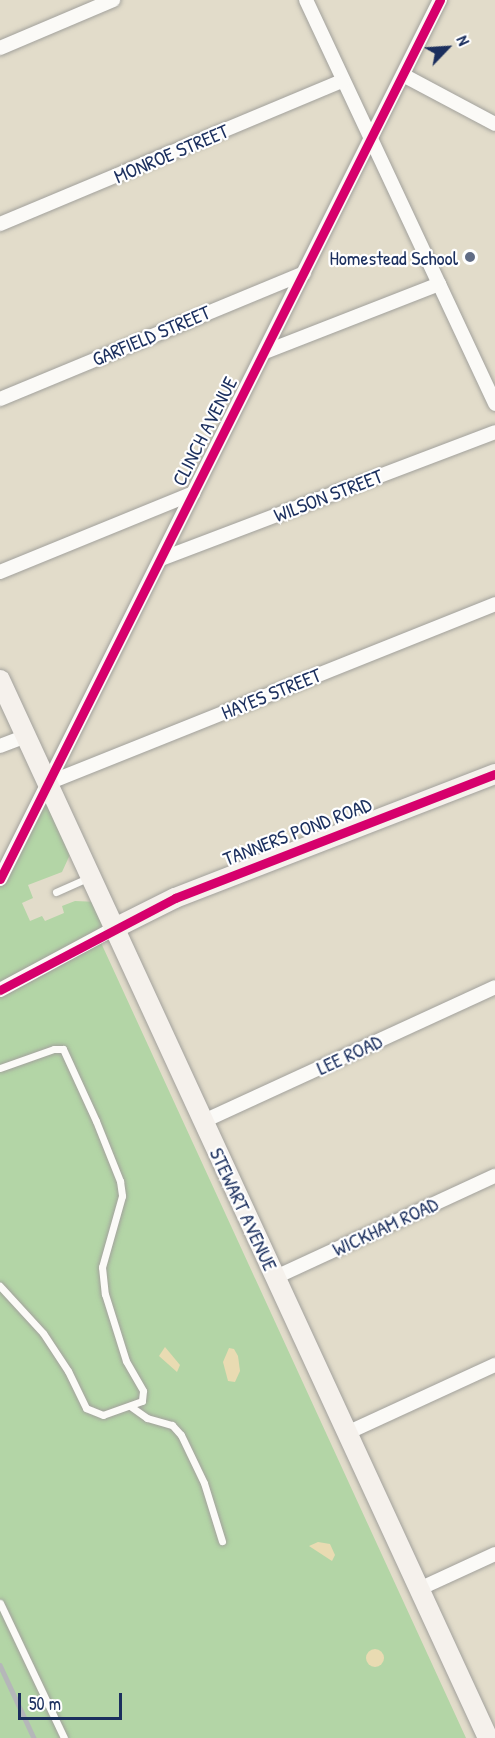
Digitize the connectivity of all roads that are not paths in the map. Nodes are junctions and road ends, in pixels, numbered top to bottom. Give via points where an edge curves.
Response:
1 (113, 0) edge
2 (306, 0) edge
3 (441, 0) edge
4 (0, 48) edge
5 (402, 75) junction
6 (342, 81) junction
7 (495, 124) edge
8 (372, 139) junction
9 (0, 224) edge
10 (304, 273) junction
11 (439, 284) junction
12 (265, 352) junction
13 (0, 399) edge
14 (495, 404) edge
15 (495, 432) edge
16 (194, 493) junction
17 (161, 559) junction
18 (0, 572) edge
19 (495, 604) edge
20 (0, 680) edge
21 (26, 736) junction
22 (0, 746) edge
23 (495, 774) edge
24 (48, 783) junction
25 (91, 876) junction
26 (0, 879) edge
27 (56, 892) dead end
28 (115, 928) junction
29 (495, 987) edge
30 (0, 990) edge
31 (0, 1068) edge
32 (204, 1121) junction
33 (495, 1176) edge
34 (276, 1277) junction
35 (0, 1286) edge
36 (495, 1365) edge
37 (130, 1406) junction
38 (347, 1433) junction
39 (222, 1541) dead end
40 (495, 1554) edge
41 (419, 1589) junction
42 (0, 1603) edge
43 (64, 1738) edge
44 (488, 1738) edge

1 - 4 street
2 - 6 street
3 - 5 street, CLINCH AVENUE
5 - 7 street
5 - 8 street, CLINCH AVENUE
6 - 8 street
6 - 9 street, MONROE STREET
8 - 10 street, CLINCH AVENUE
8 - 11 street
10 - 12 street, CLINCH AVENUE
10 - 13 street, GARFIELD STREET
11 - 12 street
11 - 14 street
12 - 16 street, CLINCH AVENUE
15 - 17 street, WILSON STREET
16 - 17 street, CLINCH AVENUE
16 - 18 street
17 - 24 street, CLINCH AVENUE
19 - 24 street, HAYES STREET
20 - 21 main road, STEWART AVENUE
21 - 22 street
21 - 24 main road, STEWART AVENUE
23 - 28 main road, TANNERS POND ROAD via 175,898
24 - 25 main road, STEWART AVENUE
24 - 26 street, CLINCH AVENUE
25 - 27 lane
25 - 28 main road, STEWART AVENUE
28 - 30 street
28 - 32 main road, STEWART AVENUE
29 - 32 street, LEE ROAD
31 - 37 lane via 54,1048 63,1049 116,1166 122,1196 102,1267 105,1294 120,1344 145,1396
32 - 34 main road, STEWART AVENUE
33 - 34 street, WICKHAM ROAD
34 - 38 main road, STEWART AVENUE
35 - 37 lane via 42,1333 68,1371 86,1408 103,1415
36 - 38 street
37 - 39 lane via 147,1418 172,1425 181,1436 204,1483
38 - 41 main road, STEWART AVENUE
40 - 41 street
41 - 44 main road, STEWART AVENUE
42 - 43 lane

